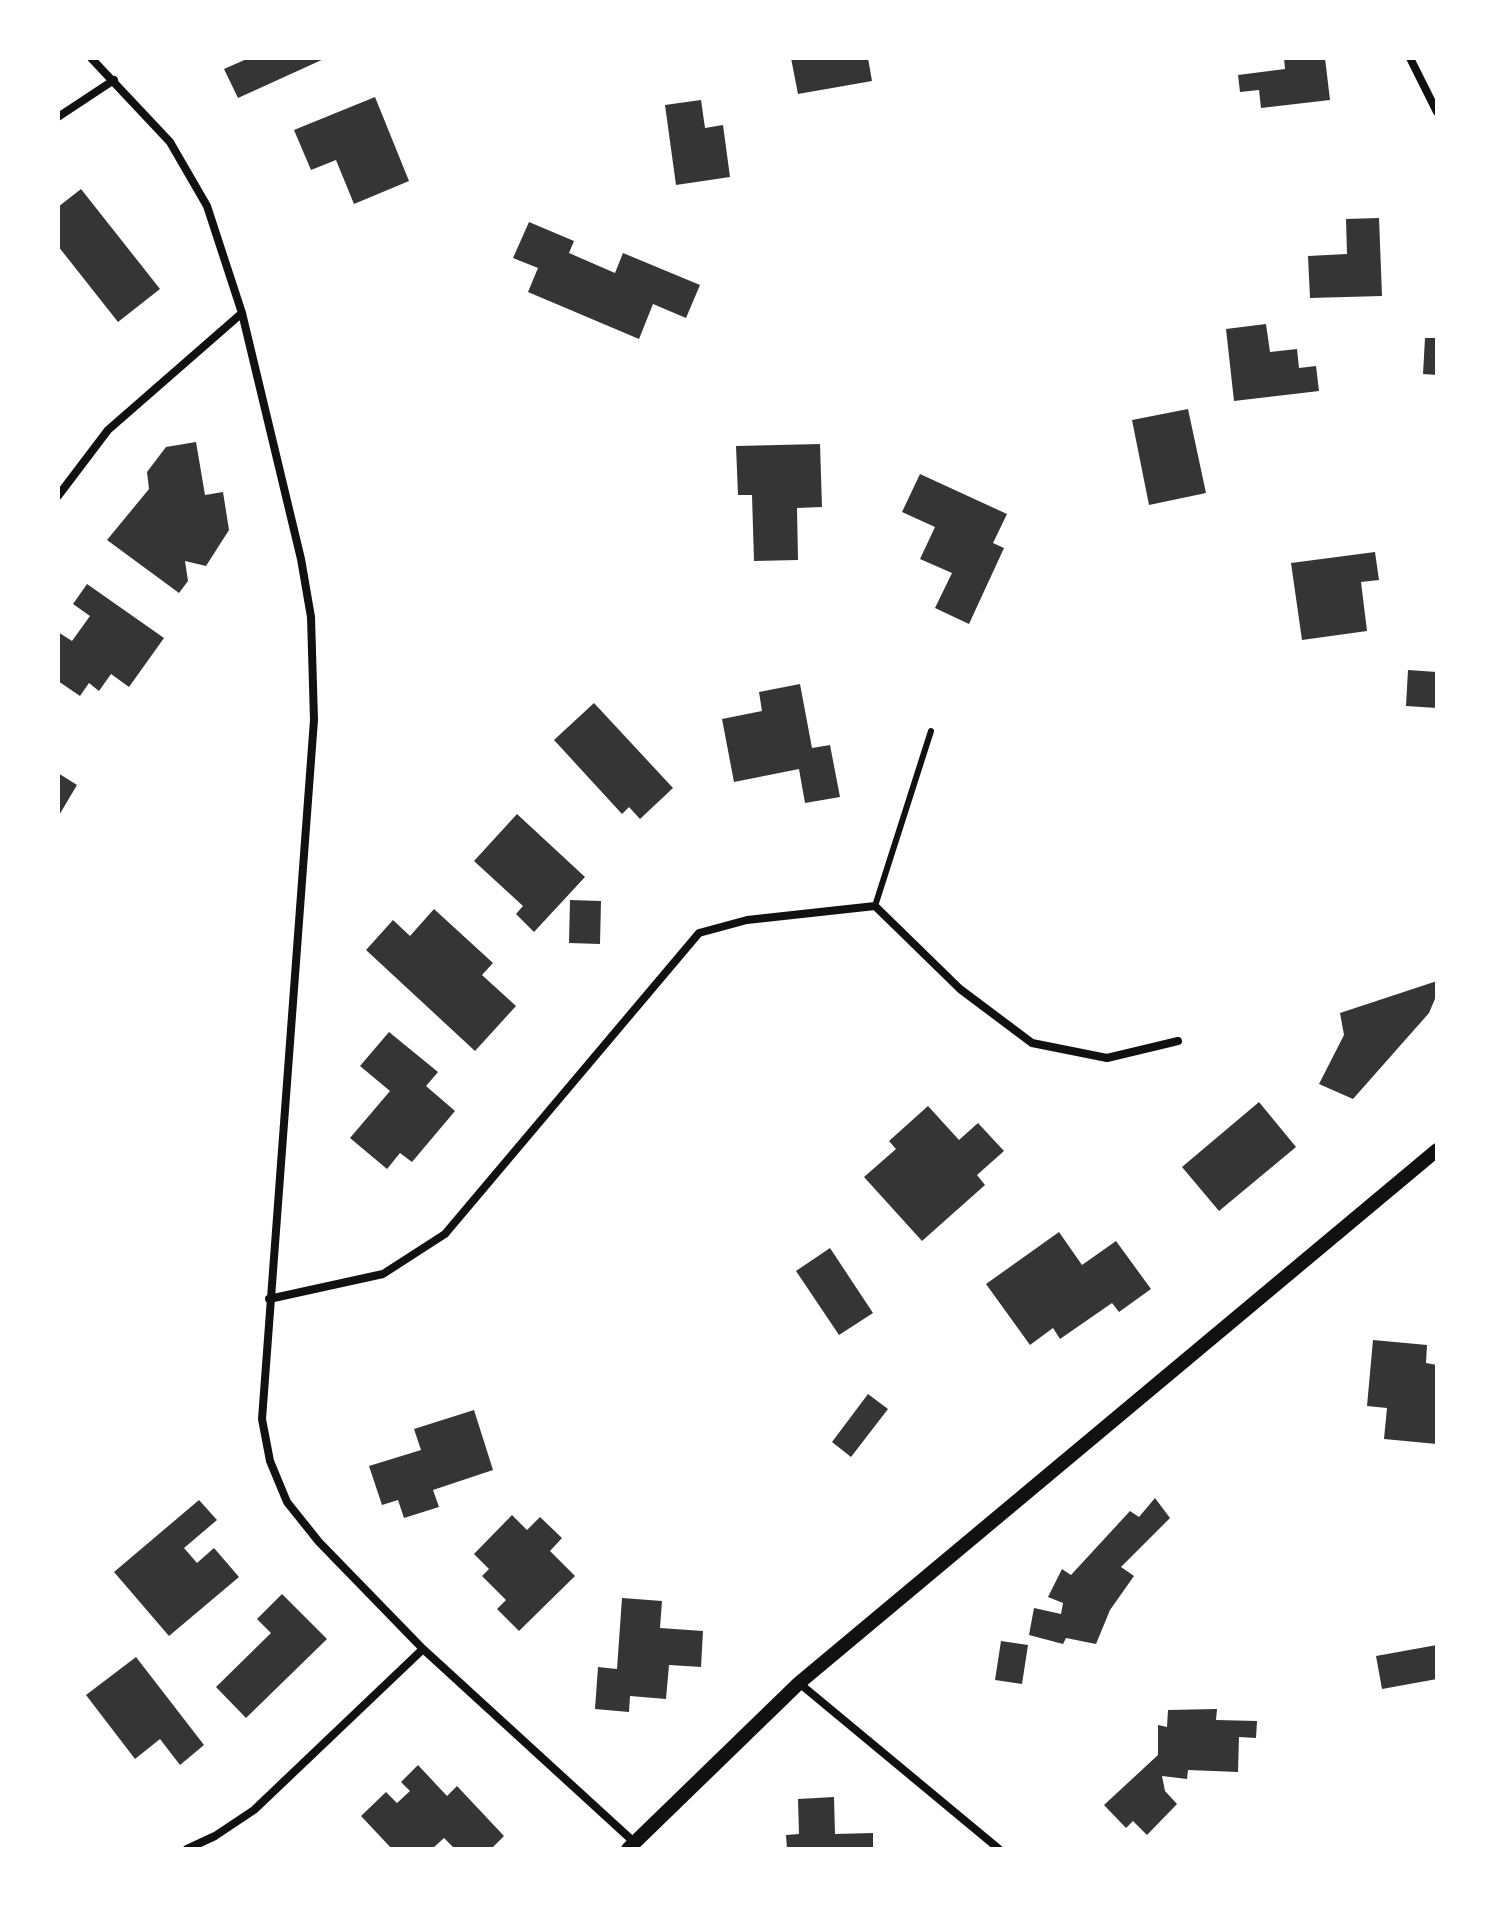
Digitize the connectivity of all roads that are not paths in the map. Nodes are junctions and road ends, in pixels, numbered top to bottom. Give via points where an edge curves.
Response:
1 (91, 58) edge
2 (1410, 58) edge
3 (114, 80) junction
4 (1437, 112) edge
5 (58, 117) edge
6 (242, 313) junction
7 (58, 496) edge
8 (931, 731) dead end
9 (875, 906) junction
10 (1178, 1041) dead end
11 (1437, 1150) edge
12 (269, 1299) junction
13 (423, 1649) junction
14 (799, 1683) junction
15 (631, 1846) edge
16 (187, 1849) edge
17 (999, 1849) edge

1 - 3 street
2 - 4 street
3 - 5 street
3 - 6 street via 170,142 207,206
6 - 7 street via 108,430
6 - 12 street via 301,559 315,669
8 - 9 lane
9 - 10 street via 960,989 1032,1043 1107,1058
9 - 12 street via 747,920 699,933 445,1234 383,1274
11 - 14 street
12 - 13 street via 262,1419 270,1461 287,1502
13 - 15 street
13 - 16 street via 254,1810
14 - 15 street
14 - 17 street

